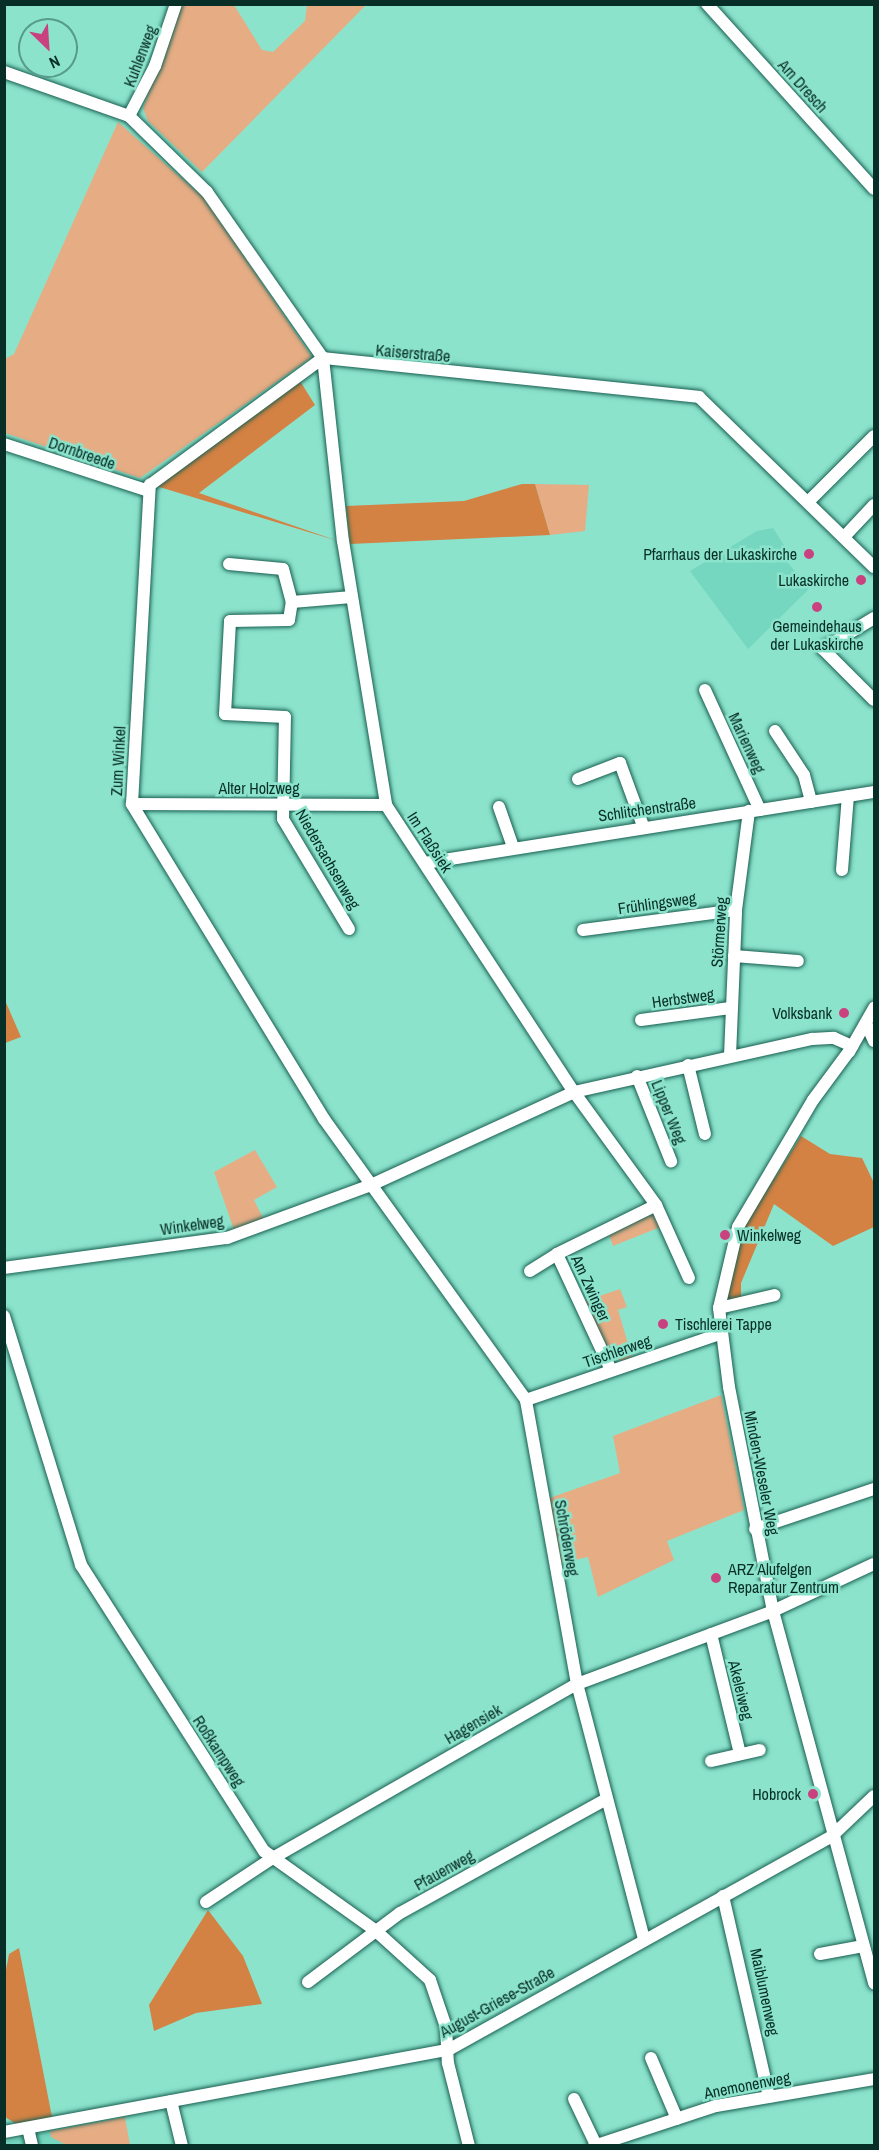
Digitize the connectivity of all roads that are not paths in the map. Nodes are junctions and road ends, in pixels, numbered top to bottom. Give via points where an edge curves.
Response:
1 (176, 4) edge
2 (707, 4) edge
3 (4, 72) edge
4 (129, 116) junction
5 (874, 189) edge
6 (323, 358) junction
7 (874, 435) edge
8 (4, 444) edge
9 (149, 491) junction
10 (809, 501) junction
11 (874, 505) edge
12 (844, 537) junction
13 (229, 564) dead end
14 (874, 567) edge
15 (351, 597) junction
16 (292, 602) junction
17 (874, 618) edge
18 (705, 690) dead end
19 (874, 700) edge
20 (775, 731) dead end
21 (578, 779) dead end
22 (874, 792) edge
23 (848, 796) junction
24 (811, 802) junction
25 (132, 804) junction
26 (280, 805) junction
27 (386, 805) junction
28 (499, 807) dead end
29 (754, 810) junction
30 (643, 826) junction
31 (513, 847) junction
32 (425, 862) junction
33 (842, 870) dead end
34 (736, 910) junction
35 (349, 929) dead end
36 (583, 930) dead end
37 (734, 956) junction
38 (798, 962) dead end
39 (730, 1008) junction
40 (872, 1014) edge
41 (640, 1020) dead end
42 (874, 1041) edge
43 (851, 1048) junction
44 (730, 1056) junction
45 (688, 1065) junction
46 (637, 1076) junction
47 (574, 1092) junction
48 (705, 1134) dead end
49 (671, 1161) dead end
50 (371, 1185) junction
51 (656, 1205) junction
52 (557, 1254) junction
53 (4, 1268) edge
54 (530, 1271) dead end
55 (689, 1278) dead end
56 (775, 1295) dead end
57 (719, 1308) junction
58 (4, 1316) edge
59 (720, 1334) junction
60 (611, 1370) junction
61 (526, 1400) junction
62 (874, 1489) edge
63 (755, 1529) junction
64 (874, 1564) edge
65 (773, 1611) junction
66 (711, 1634) junction
67 (576, 1684) junction
68 (760, 1750) dead end
69 (740, 1754) junction
70 (711, 1761) dead end
71 (874, 1796) edge
72 (605, 1800) junction
73 (832, 1836) junction
74 (271, 1859) junction
75 (723, 1896) junction
76 (206, 1902) dead end
77 (376, 1931) junction
78 (644, 1939) junction
79 (863, 1946) junction
80 (820, 1954) dead end
81 (308, 1983) dead end
82 (874, 1984) edge
83 (448, 2049) junction
84 (651, 2058) dead end
85 (874, 2079) edge
86 (769, 2097) junction
87 (574, 2099) dead end
88 (171, 2101) junction
89 (677, 2119) junction
90 (28, 2128) junction
91 (4, 2132) edge
92 (32, 2145) edge
93 (182, 2145) edge
94 (469, 2145) edge
95 (595, 2145) edge

1 - 4 street, Kuhlenweg
2 - 5 street, Am Dresch
3 - 4 street
4 - 6 street via 207,192
6 - 9 street via 156,478
6 - 10 street, Kaiserstraße via 699,398
6 - 15 street, Im Flaßsiek
7 - 10 street
8 - 9 street, Dornbreede
9 - 25 street, Zum Winkel
10 - 12 street, Kaiserstraße
11 - 12 street
12 - 14 street, Kaiserstraße
13 - 16 street via 284,569
15 - 16 street
15 - 27 street, Im Flaßsiek
16 - 26 street via 289,620 230,621 225,714 285,717
17 - 19 street via 822,649
18 - 29 street, Marienweg
20 - 24 street via 804,775
21 - 30 street via 620,763
22 - 23 street, Schlitchenstraße
23 - 24 street, Schlitchenstraße
23 - 33 street
24 - 29 street, Schlitchenstraße
25 - 26 street, Alter Holzweg
25 - 50 street, Zum Winkel via 324,1119
26 - 27 street, Alter Holzweg
26 - 35 street, Niedersachsenweg via 283,819
27 - 32 street, Im Flaßsiek
28 - 31 street
29 - 30 street, Schlitchenstraße
29 - 34 street, Störmerweg
30 - 31 street, Schlitchenstraße
31 - 32 street, Schlitchenstraße
32 - 47 street, Im Flaßsiek
34 - 36 street, Frühlingsweg
34 - 37 street, Störmerweg
37 - 38 street
37 - 39 street, Störmerweg
39 - 41 street, Herbstweg
39 - 44 street, Störmerweg
40 - 42 street
40 - 43 street, Minden-Weseler Weg
43 - 44 street, Winkelweg via 817,1038
43 - 57 street, Minden-Weseler Weg via 738,1227
44 - 45 street, Winkelweg
45 - 46 street, Winkelweg
45 - 48 street
46 - 47 street, Winkelweg
46 - 49 street, Lipper Weg
47 - 50 street, Winkelweg
47 - 51 street, Im Flaßsiek
50 - 53 street, Winkelweg via 227,1238
50 - 61 street, Schröderweg
51 - 52 street, Am Zwinger
51 - 55 street, Im Flaßsiek
52 - 54 street
52 - 60 street, Am Zwinger
56 - 57 street
57 - 59 street, Minden-Weseler Weg
58 - 74 street, Roßkampweg via 81,1565
59 - 60 street, Tischlerweg
59 - 63 street, Minden-Weseler Weg
60 - 61 street, Tischlerweg
61 - 67 street, Schröderweg
62 - 63 street
63 - 65 street, Minden-Weseler Weg
64 - 65 street, Hagensiek
65 - 66 street, Hagensiek
65 - 73 street, Minden-Weseler Weg
66 - 67 street, Hagensiek
66 - 69 street, Akeleiweg
67 - 72 street, Schröderweg
67 - 74 street, Hagensiek
68 - 69 street
69 - 70 street
71 - 73 street, August-Griese-Straße
72 - 77 street, Pfauenweg
72 - 78 street, Schröderweg
73 - 75 street, August-Griese-Straße
73 - 79 street, Minden-Weseler Weg
74 - 76 street, Hagensiek
74 - 77 street, Roßkampweg
75 - 78 street, August-Griese-Straße
75 - 86 street, Maiblumenweg
77 - 81 street, Pfauenweg
77 - 83 street, Roßkampweg via 430,1980
78 - 83 street, August-Griese-Straße
79 - 80 street
79 - 82 street, Minden-Weseler Weg
83 - 88 street, August-Griese-Straße
83 - 94 street, Roßkampweg
84 - 89 street
85 - 86 street, Anemonenweg
86 - 89 street, Anemonenweg
87 - 95 street
88 - 90 street, August-Griese-Straße
88 - 93 street
89 - 95 street, Anemonenweg
90 - 91 street, August-Griese-Straße
90 - 92 street

